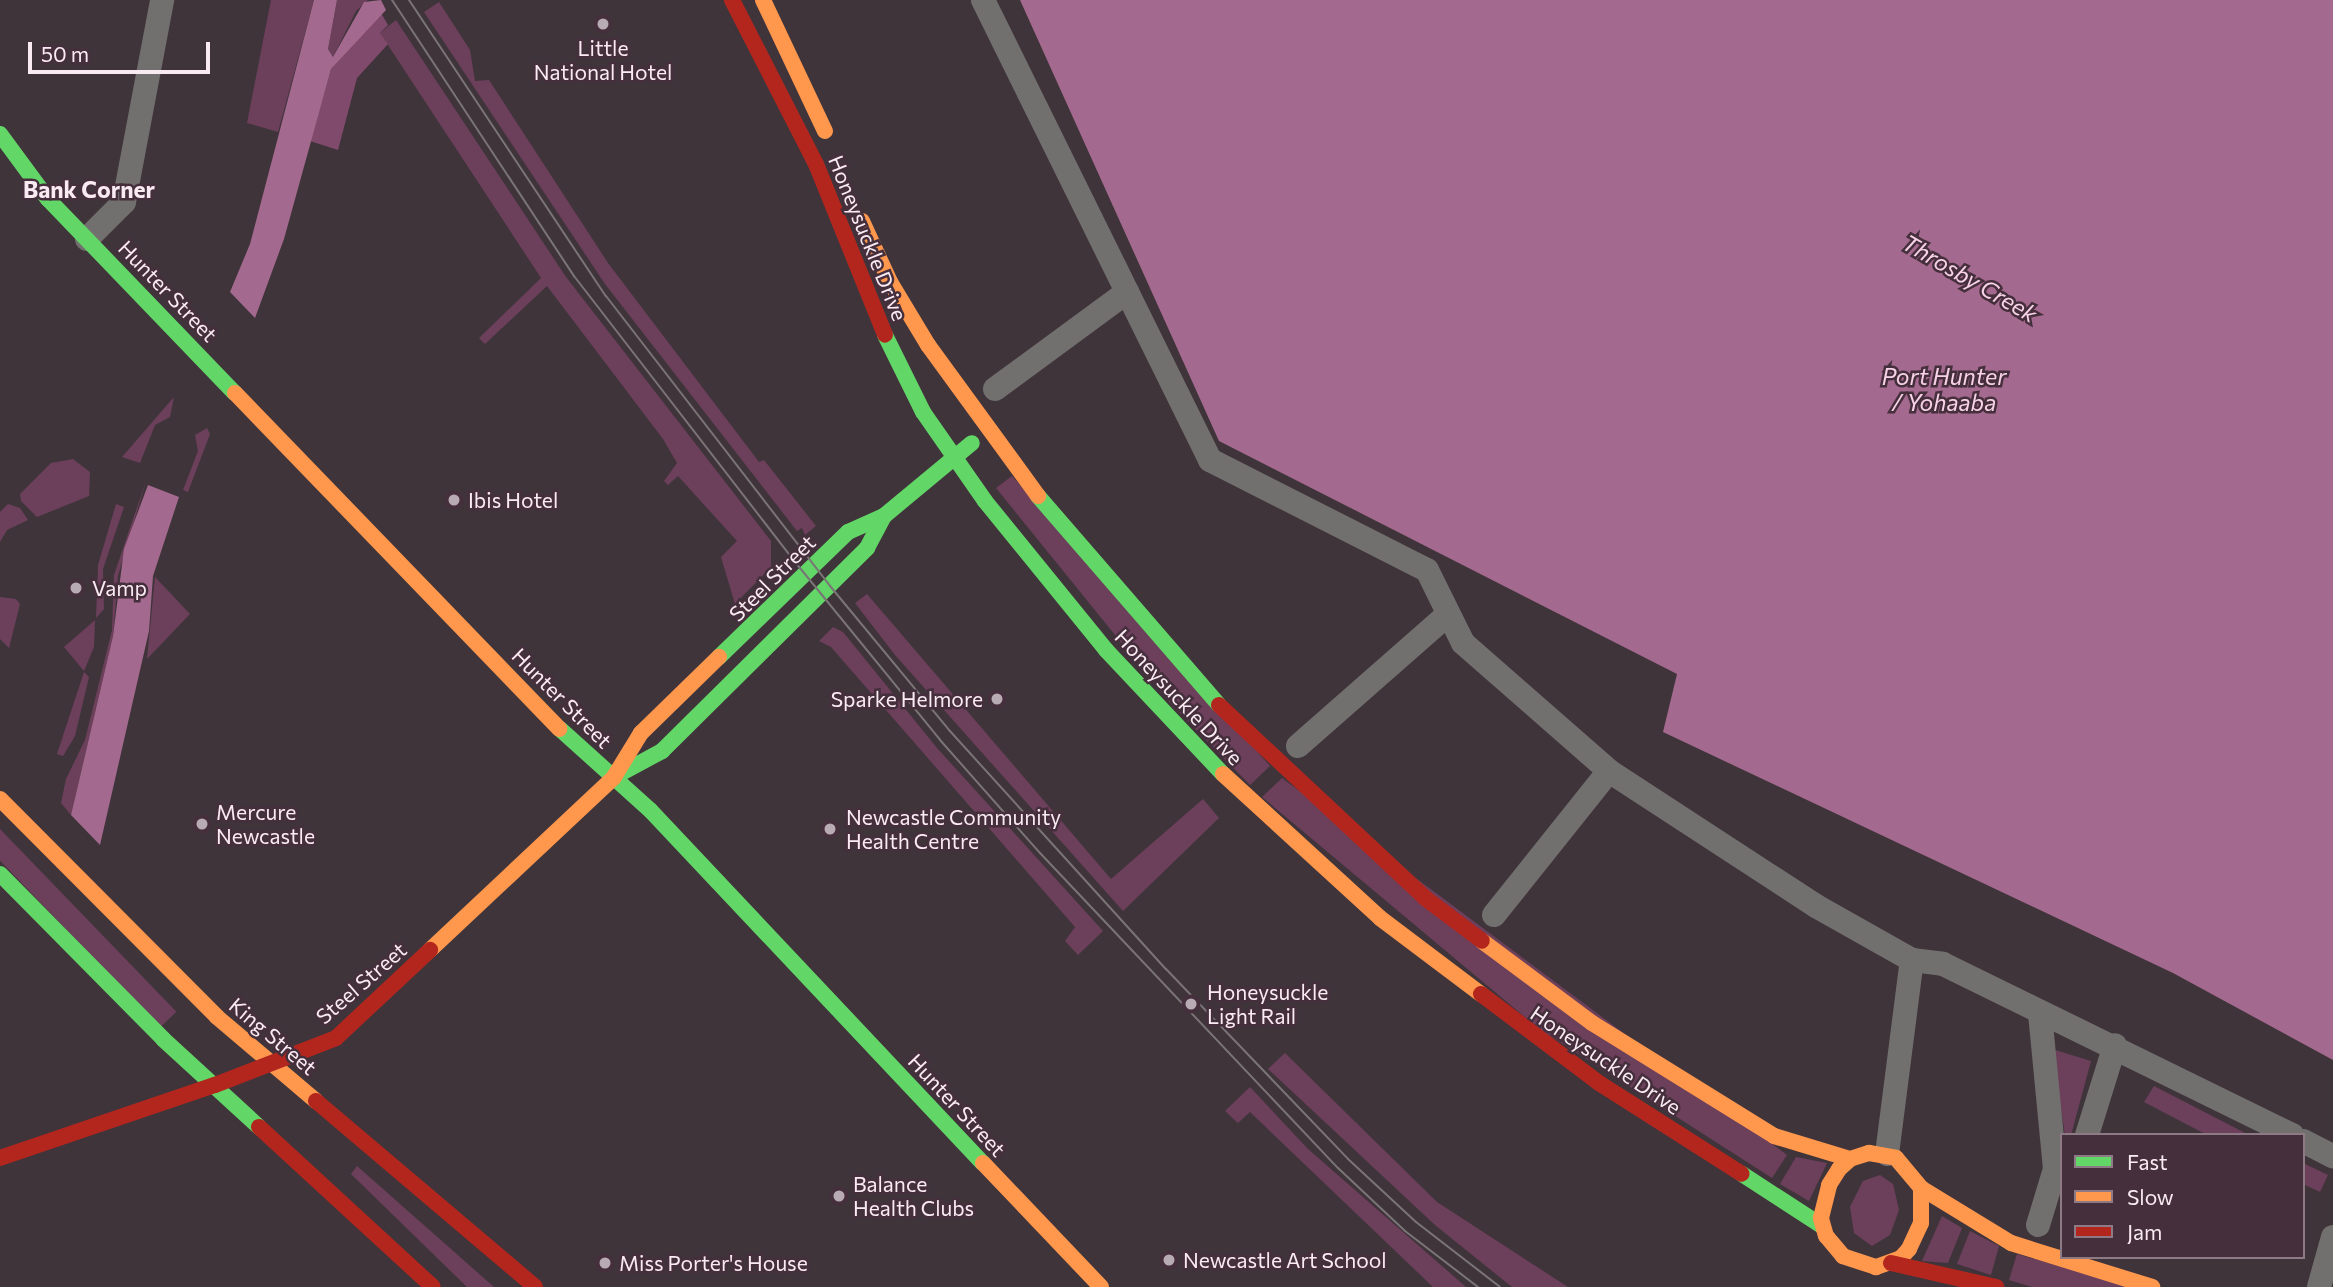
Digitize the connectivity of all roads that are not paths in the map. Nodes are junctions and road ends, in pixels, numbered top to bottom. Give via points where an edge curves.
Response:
1 (162, 0) edge
2 (732, 0) edge
3 (763, 0) edge
4 (983, 0) edge
5 (0, 134) edge
6 (830, 143) dead end
7 (7, 162) edge
8 (853, 200) dead end
9 (88, 239) junction
10 (1127, 292) junction
11 (995, 389) dead end
12 (989, 430) junction
13 (953, 457) junction
14 (884, 516) junction
15 (1448, 614) junction
16 (1298, 746) dead end
17 (1609, 771) junction
18 (614, 777) junction
19 (0, 799) edge
20 (0, 874) edge
21 (1494, 915) dead end
22 (1912, 960) junction
23 (2040, 1012) junction
24 (2115, 1045) junction
25 (272, 1063) junction
26 (215, 1085) junction
27 (2088, 1133) edge
28 (2287, 1133) edge
29 (2305, 1142) edge
30 (1887, 1154) junction
31 (2333, 1156) edge
32 (0, 1158) edge
33 (1850, 1159) junction
34 (2058, 1167) edge
35 (1921, 1188) junction
36 (2038, 1225) dead end
37 (1822, 1226) junction
38 (2333, 1237) edge
39 (1835, 1248) junction
40 (2060, 1258) edge
41 (2062, 1259) edge
42 (1887, 1264) junction
43 (1838, 1274) dead end
44 (433, 1287) edge
45 (535, 1287) edge
46 (1101, 1287) edge
47 (1877, 1287) edge
48 (1996, 1287) edge
49 (2152, 1287) edge
50 (2319, 1287) edge

1 - 9 street via 124,202
2 - 13 main road, Honeysuckle Drive via 816,163 897,365
3 - 6 main road, Honeysuckle Drive
4 - 10 street
5 - 7 main road, Hunter Street
7 - 9 main road, Hunter Street
8 - 12 main road, Honeysuckle Drive via 890,282
9 - 18 main road, Hunter Street via 578,747
10 - 11 street
10 - 15 street via 1210,460 1427,570
12 - 13 main road, Steel Street
12 - 33 main road, Honeysuckle Drive via 1058,522 1192,678 1279,766 1425,898 1516,969 1675,1078 1774,1136
13 - 14 main road, Steel Street
13 - 37 main road, Honeysuckle Drive via 1106,650 1211,763 1316,863 1514,1023
14 - 18 main road, Steel Street via 867,548 659,754
14 - 18 main road, Steel Street via 848,532 641,733
15 - 16 street
15 - 17 street via 1463,643
17 - 21 street
17 - 22 street via 1816,906
18 - 25 main road, Steel Street via 336,1038
18 - 46 main road, Hunter Street
19 - 25 main road, King Street via 217,1017
20 - 26 main road
22 - 23 street via 1943,964
22 - 30 street
23 - 24 street
23 - 34 street
24 - 27 street
24 - 28 street
25 - 26 main road, Steel Street
25 - 45 main road, King Street
26 - 32 main road, Steel Street
26 - 44 main road
29 - 31 street
30 - 33 main road
30 - 35 main road via 1905,1166
33 - 37 main road via 1829,1185
34 - 36 street
35 - 40 main road via 2011,1243
35 - 42 main road via 1923,1209 1916,1236 1901,1258
37 - 39 main road
38 - 50 street
39 - 42 main road via 1854,1262
39 - 43 main road
41 - 49 main road
42 - 47 main road
42 - 48 main road

